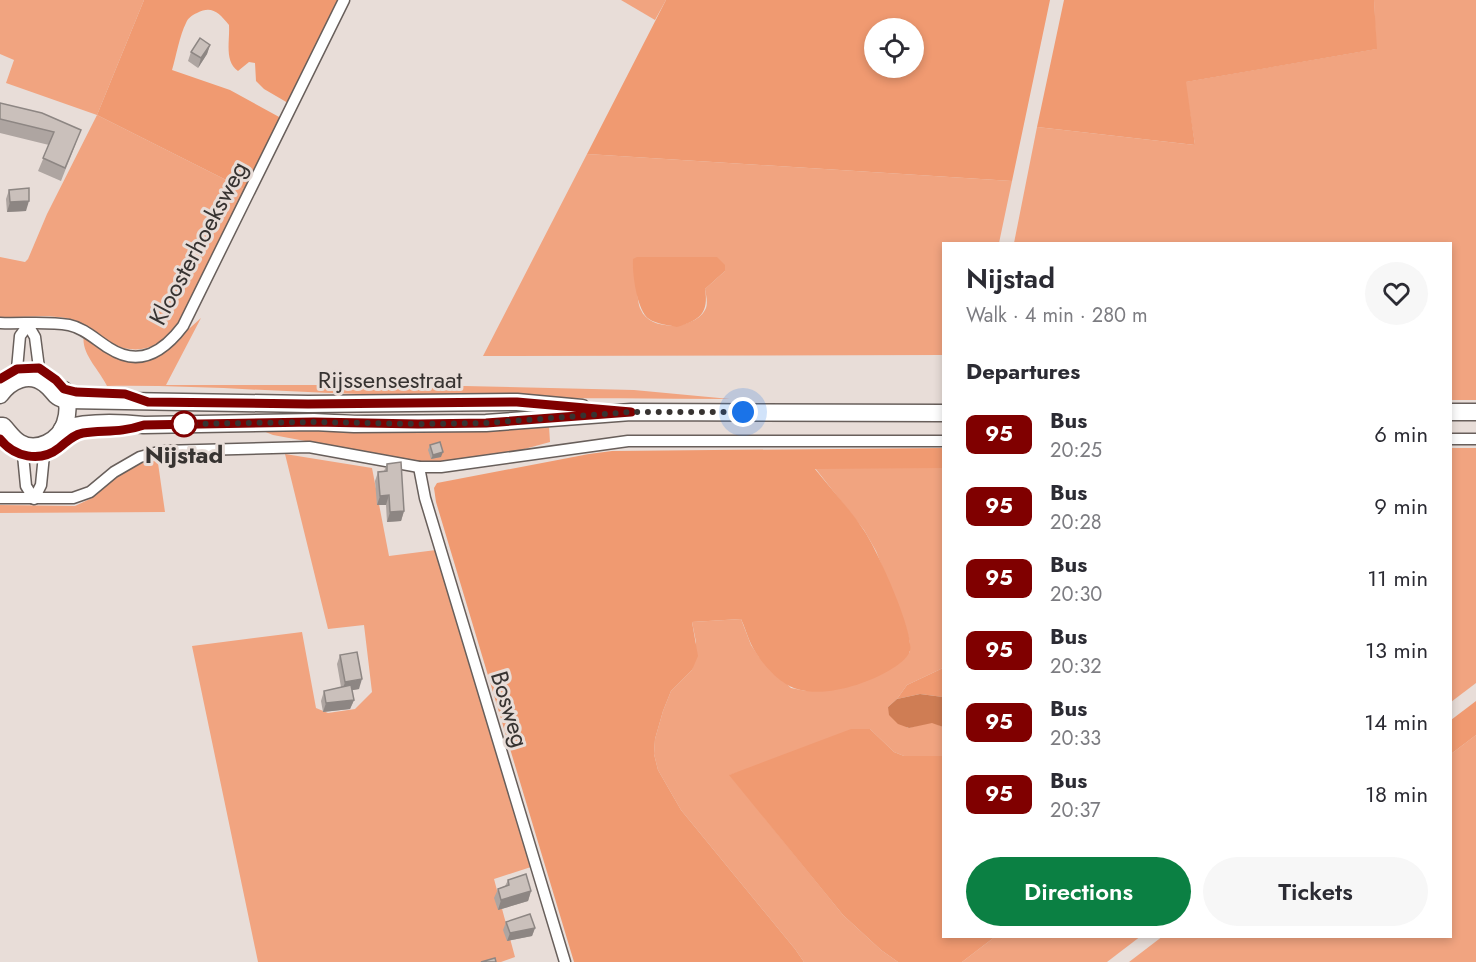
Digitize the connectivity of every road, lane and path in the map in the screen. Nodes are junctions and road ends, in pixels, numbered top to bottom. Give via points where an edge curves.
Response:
1 (344, 0) edge
2 (0, 323) edge
3 (28, 325) junction
4 (39, 368) junction
5 (11, 376) edge
6 (0, 395) edge
7 (66, 395) junction
8 (631, 412) junction
9 (942, 412) edge
10 (1452, 412) edge
11 (1476, 412) edge
12 (144, 425) junction
13 (0, 426) edge
14 (62, 429) junction
15 (0, 439) edge
16 (1452, 439) edge
17 (1476, 439) edge
18 (942, 441) edge
19 (44, 449) junction
20 (23, 455) junction
21 (419, 467) junction
22 (0, 498) edge
23 (34, 499) junction
24 (565, 962) edge

1 - 3 street, Kloosterhoeksweg via 183,326 171,342 153,353 126,355 70,325
2 - 3 street, Kloosterhoeksweg
3 - 4 street via 35,337
3 - 5 street via 20,336
4 - 5 main road
4 - 7 main road via 56,380
5 - 6 main road
5 - 7 main road via 35,378 48,385 58,398
7 - 8 main road, Rijssensestraat via 148,402 517,402
7 - 14 main road via 67,414
8 - 9 main road, Rijssensestraat
8 - 12 main road, Rijssensestraat via 486,423
10 - 11 main road
12 - 14 main road, Rijssensestraat via 95,423
12 - 19 main road, Rijssensestraat via 125,431 82,433 59,448
13 - 19 main road via 26,446
14 - 19 main road
15 - 20 main road
16 - 17 street
18 - 21 street via 628,441
19 - 20 main road
19 - 23 street via 41,485
20 - 23 street via 26,486
21 - 23 street via 309,447 162,451 140,457 90,492 73,498
21 - 24 street, Bosweg via 425,498
22 - 23 street

